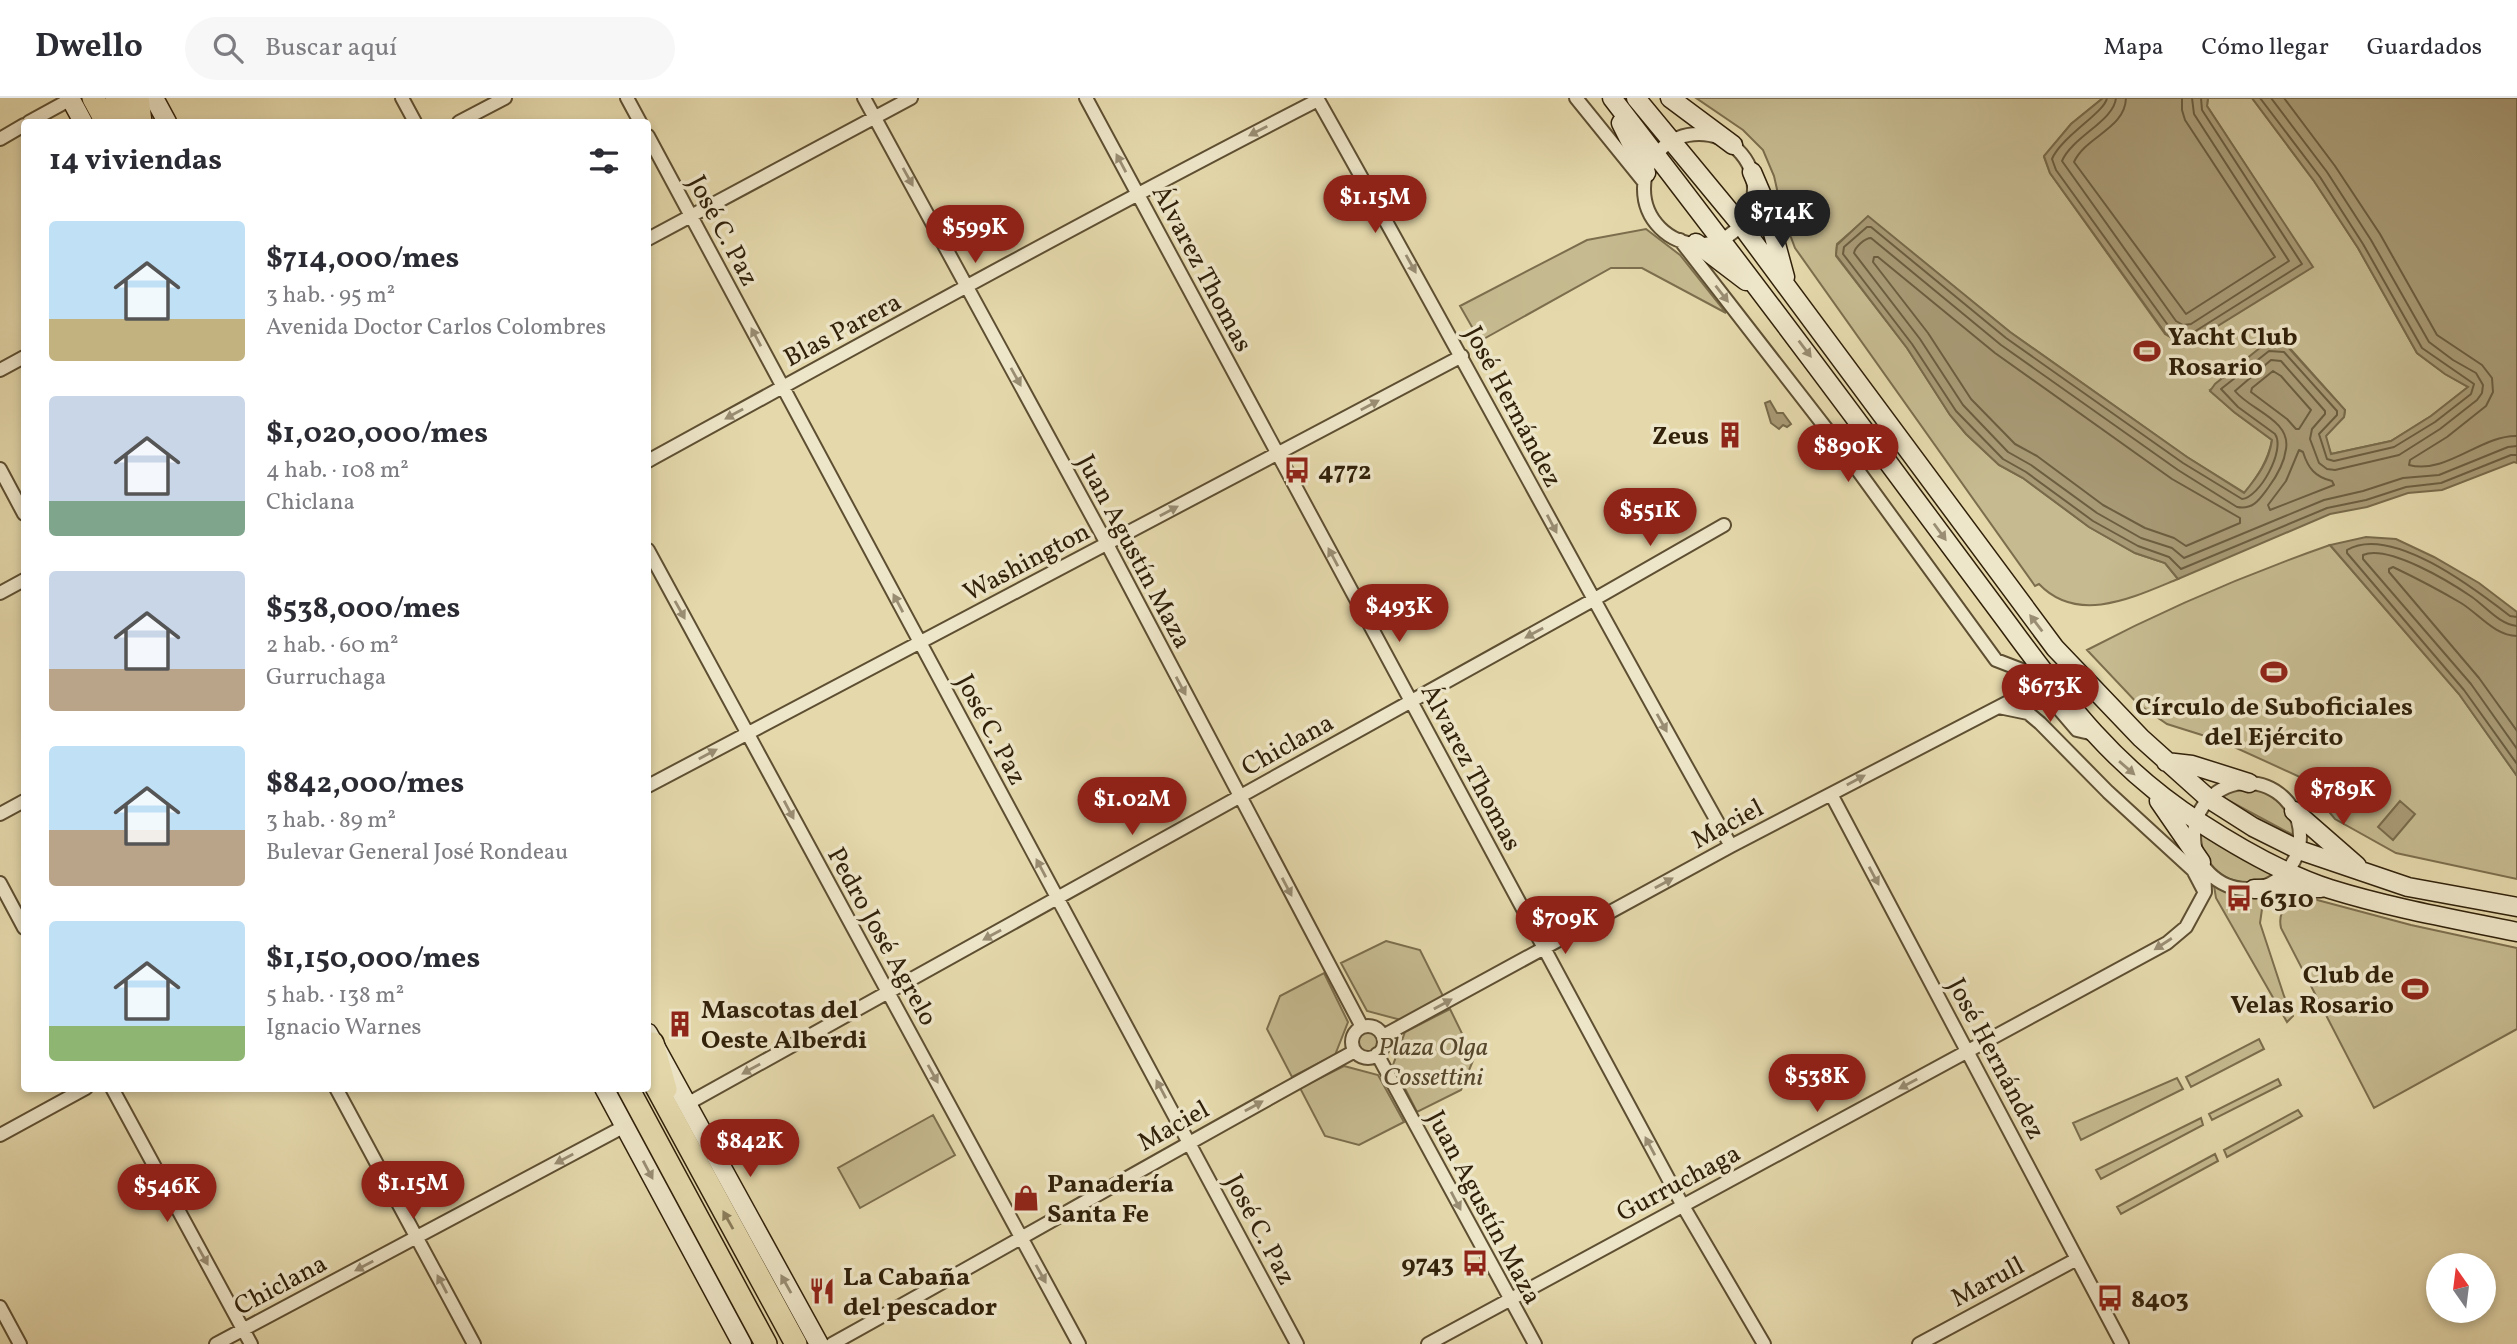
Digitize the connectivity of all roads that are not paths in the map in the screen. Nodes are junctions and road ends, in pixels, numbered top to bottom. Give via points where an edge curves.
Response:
1 (75, 98) edge
2 (93, 98) edge
3 (116, 98) edge
4 (138, 98) edge
5 (154, 98) edge
6 (401, 98) edge
7 (505, 98) edge
8 (627, 98) edge
9 (864, 98) edge
10 (911, 98) edge
11 (1086, 98) edge
12 (1576, 98) edge
13 (1610, 98) edge
14 (1636, 98) edge
15 (1670, 98) edge
16 (1318, 99) edge
17 (875, 117) junction
18 (35, 119) edge
19 (82, 119) edge
20 (88, 119) edge
21 (104, 119) edge
22 (127, 119) edge
23 (141, 119) edge
24 (165, 119) edge
25 (413, 119) edge
26 (466, 119) edge
27 (638, 119) edge
28 (21, 127) edge
29 (0, 139) edge
30 (1671, 141) junction
31 (651, 142) edge
32 (1733, 145) junction
33 (1656, 154) junction
34 (1752, 172) junction
35 (1645, 178) junction
36 (1137, 193) junction
37 (690, 216) junction
38 (1741, 225) junction
39 (651, 237) edge
40 (1722, 239) junction
41 (1688, 242) junction
42 (968, 288) junction
43 (1764, 295) junction
44 (1792, 297) junction
45 (1462, 356) junction
46 (21, 359) edge
47 (0, 370) edge
48 (782, 387) junction
49 (1278, 454) junction
50 (651, 459) edge
51 (0, 469) edge
52 (21, 508) edge
53 (1724, 525) dead end
54 (1107, 544) junction
55 (651, 556) edge
56 (21, 582) edge
57 (0, 593) edge
58 (1593, 600) junction
59 (920, 643) junction
60 (2048, 680) junction
61 (1411, 701) junction
62 (1997, 707) junction
63 (747, 733) junction
64 (2094, 734) junction
65 (2166, 762) junction
66 (2249, 783) junction
67 (651, 784) edge
68 (2151, 789) junction
69 (1831, 794) junction
70 (1239, 796) junction
71 (2209, 799) junction
72 (21, 803) edge
73 (2294, 811) junction
74 (0, 814) edge
75 (2196, 821) junction
76 (1731, 846) junction
77 (2299, 850) junction
78 (2204, 870) junction
79 (2288, 871) junction
80 (2365, 874) junction
81 (0, 883) edge
82 (2326, 887) junction
83 (2255, 889) junction
84 (1057, 899) junction
85 (2517, 907) edge
86 (21, 922) edge
87 (2517, 932) edge
88 (1544, 948) junction
89 (888, 993) junction
90 (1362, 1027) junction
91 (1383, 1036) junction
92 (651, 1040) edge
93 (651, 1041) edge
94 (1355, 1051) junction
95 (1968, 1051) junction
96 (1377, 1054) junction
97 (651, 1078) edge
98 (79, 1092) edge
99 (114, 1092) edge
100 (338, 1092) edge
101 (606, 1092) edge
102 (630, 1092) edge
103 (687, 1104) junction
104 (625, 1126) junction
105 (677, 1128) junction
106 (0, 1136) edge
107 (1189, 1142) junction
108 (1682, 1206) junction
109 (416, 1237) junction
110 (1022, 1239) junction
111 (2077, 1259) junction
112 (1509, 1300) junction
113 (0, 1307) edge
114 (243, 1330) junction
115 (762, 1340) edge
116 (20, 1344) edge
117 (216, 1344) edge
118 (251, 1344) edge
119 (474, 1344) edge
120 (742, 1344) edge
121 (796, 1344) edge
122 (819, 1344) edge
123 (832, 1344) edge
124 (1079, 1344) edge
125 (1297, 1344) edge
126 (1428, 1344) edge
127 (1535, 1344) edge
128 (1764, 1344) edge
129 (1919, 1344) edge
130 (2122, 1344) edge

1 - 18 street
1 - 19 main road
1 - 20 main road
2 - 21 main road
3 - 22 main road
4 - 23 main road
5 - 24 main road
6 - 25 street
7 - 26 street
8 - 27 street
9 - 17 street, Juan Agustín Maza
10 - 17 street
36 -> 11 street, Álvarez Thomas
12 - 35 street
13 - 33 main road
13 - 35 main road
14 - 30 main road
15 - 32 main road
16 -> 36 street, Blas Parera
16 -> 45 street, José Hernández
17 - 37 street
17 -> 42 street, Juan Agustín Maza
28 - 29 street
30 - 32 street via 1692,134 1714,135
30 - 33 street
30 - 38 main road
31 - 37 street, José C. Paz
32 - 34 street
33 - 35 street
33 - 40 main road
34 - 38 street via 1755,190
34 - 44 main road
35 - 41 street via 1650,214 1660,227
36 - 42 street, Blas Parera
36 - 49 street, Álvarez Thomas
37 - 39 street
48 -> 37 street, José C. Paz
38 - 40 street
38 - 44 main road
40 - 41 street
40 - 43 main road
41 - 43 main road
41 -> 60 street via 1996,660
42 - 48 street, Blas Parera
42 -> 54 street, Juan Agustín Maza
43 -> 60 main road
65 -> 44 main road via 2055,648
49 -> 45 street, Washington
45 -> 58 street, José Hernández
46 - 47 street
48 -> 50 street, Blas Parera
59 -> 48 street, José C. Paz
54 -> 49 street, Washington
61 -> 49 street, Álvarez Thomas
51 - 52 street
53 - 58 street, Chiclana
54 - 59 street, Washington
54 -> 70 street, Juan Agustín Maza
55 -> 63 street, Pedro José Agrelo
56 - 57 street
58 -> 61 street, Chiclana
58 -> 76 street, José Hernández
59 - 63 street, Washington
84 -> 59 street, José C. Paz
60 - 64 main road
61 - 70 street, Chiclana
61 - 88 street, Álvarez Thomas
62 - 64 street, Maciel via 2028,698 2046,700 2077,730
69 -> 62 street, Maciel
62 - 78 street via 2028,713 2108,792
67 -> 63 street, Washington
63 -> 89 street, Pedro José Agrelo
64 -> 68 main road
65 - 66 main road
65 - 71 main road
66 - 71 street via 2221,790
66 - 73 street via 2281,795
68 - 75 main road
68 - 78 main road
69 - 76 street, Maciel
69 -> 95 street, José Hernández
70 - 84 street, Chiclana
70 -> 90 street, Juan Agustín Maza
71 - 75 street
71 - 77 main road
72 - 74 street
73 - 77 street
73 - 80 main road
75 - 78 street, Gurruchaga via 2194,842
75 - 79 main road
88 -> 76 street, Maciel
77 - 79 street
77 - 80 main road
78 - 83 street via 2241,889
78 -> 95 street, Gurruchaga via 2205,892 2186,928 2167,943
79 - 82 main road
79 - 83 street
80 - 85 main road via 2408,887
81 - 86 street
82 - 83 main road
82 - 87 main road
84 -> 89 street, Chiclana
107 -> 84 street, José C. Paz
91 -> 88 street, Maciel
108 -> 88 street, Álvarez Thomas
89 -> 103 street, Chiclana
89 -> 110 street, Pedro José Agrelo
90 - 91 street via 1372,1026
90 - 94 street via 1352,1040
91 - 96 street
92 - 103 main road
93 - 105 main road
94 - 96 street via 1366,1057
107 -> 94 street, Maciel
95 -> 108 street, Gurruchaga
95 - 111 street, José Hernández
96 -> 112 street, Juan Agustín Maza
97 - 105 main road
98 - 106 street
99 -> 114 street
100 - 109 street
101 - 104 main road
102 - 115 main road
122 -> 103 main road
104 -> 109 street, Chiclana
104 -> 120 main road
121 -> 105 main road
107 - 110 street, Maciel
107 - 125 street, José C. Paz
108 - 112 street, Gurruchaga
108 - 128 street, Álvarez Thomas
109 -> 114 street, Chiclana
119 -> 109 street
110 - 123 street, Maciel
110 -> 124 street, Pedro José Agrelo
111 - 129 street, Marull
111 - 130 street, José Hernández
112 - 126 street, Gurruchaga
112 - 127 street, Juan Agustín Maza
113 - 116 street
114 - 117 street, Chiclana
114 - 118 street

